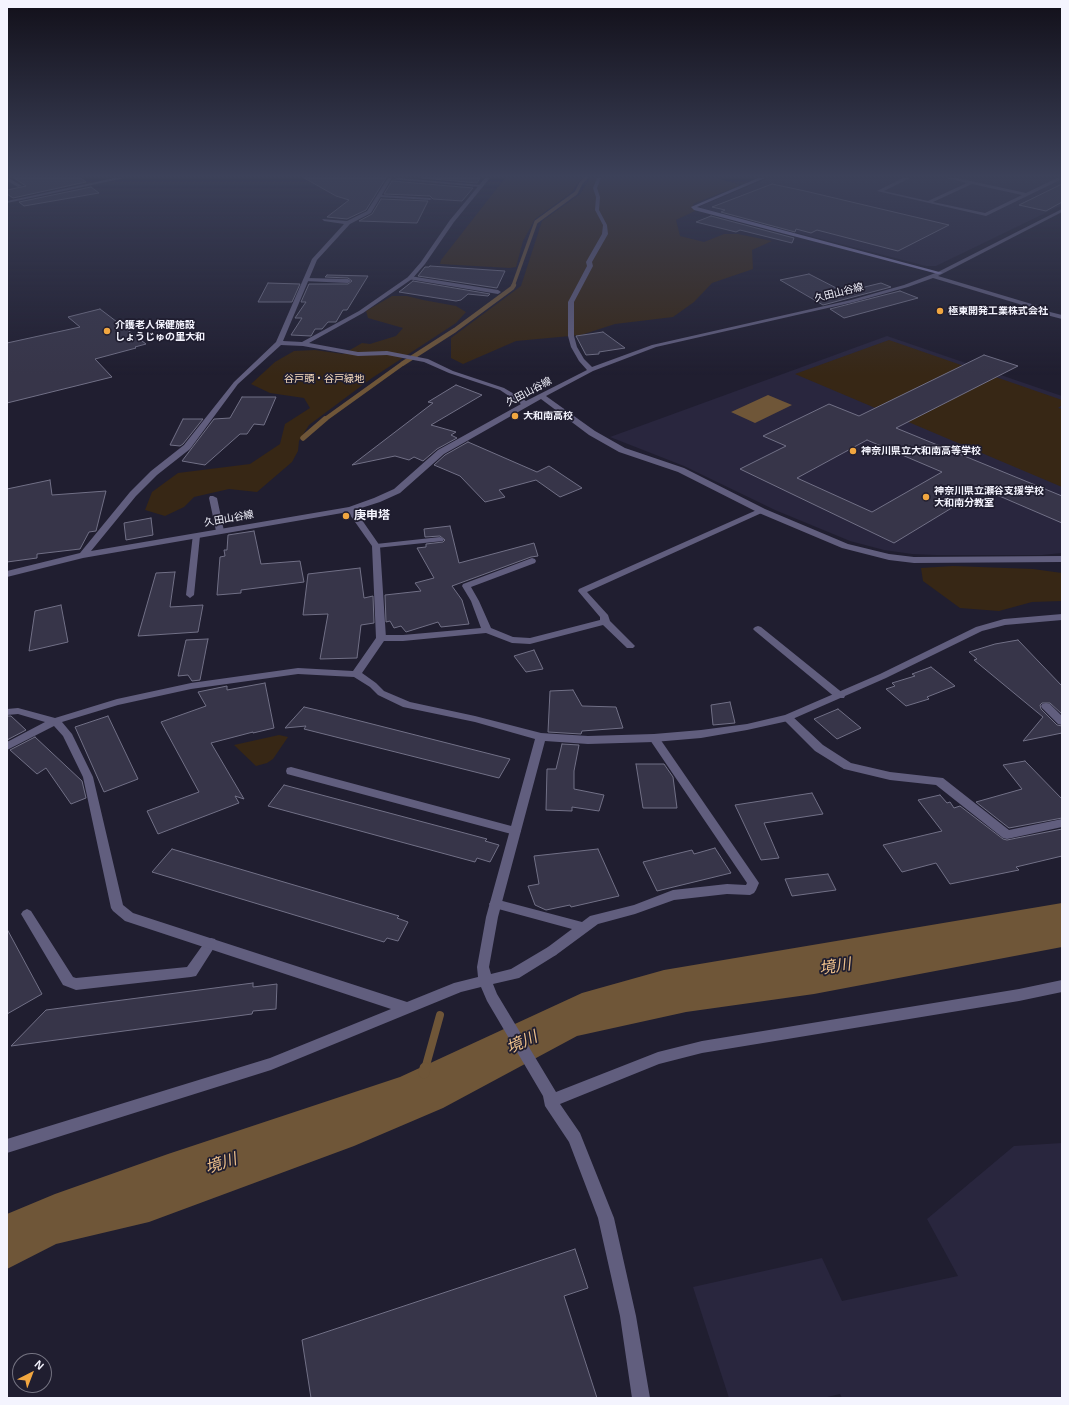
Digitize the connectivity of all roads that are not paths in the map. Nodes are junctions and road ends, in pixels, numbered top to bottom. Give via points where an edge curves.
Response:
1 (329, 244) edge
2 (436, 244) edge
3 (600, 244) edge
4 (828, 244) edge
5 (997, 244) edge
6 (940, 273) junction
7 (933, 276) junction
8 (410, 278) junction
9 (306, 280) junction
10 (348, 281) dead end
11 (498, 292) dead end
12 (1062, 317) edge
13 (279, 344) junction
14 (303, 344) junction
15 (591, 370) junction
16 (541, 396) junction
17 (526, 404) junction
18 (213, 498) dead end
19 (350, 509) junction
20 (762, 511) junction
21 (220, 531) junction
22 (196, 536) junction
23 (440, 539) dead end
24 (376, 546) junction
25 (83, 555) junction
26 (1062, 559) edge
27 (532, 561) dead end
28 (7, 574) edge
29 (190, 595) dead end
30 (1062, 618) edge
31 (605, 622) junction
32 (758, 629) dead end
33 (487, 630) junction
34 (381, 638) junction
35 (630, 646) dead end
36 (356, 674) junction
37 (840, 696) junction
38 (1046, 706) dead end
39 (7, 712) edge
40 (788, 718) junction
41 (55, 721) junction
42 (1062, 722) edge
43 (541, 737) junction
44 (654, 738) junction
45 (7, 746) edge
46 (291, 771) dead end
47 (1062, 822) edge
48 (514, 830) junction
49 (495, 904) junction
50 (27, 914) dead end
51 (583, 927) junction
52 (212, 944) junction
53 (486, 980) junction
54 (1062, 986) edge
55 (406, 1008) junction
56 (550, 1098) junction
57 (7, 1146) edge
58 (641, 1398) edge

1 - 9 street via 315,259
2 - 8 street
3 - 15 street via 571,302 571,336 574,347 581,360
4 - 6 street
5 - 6 street, 久田山谷線
6 - 7 street, 久田山谷線
7 - 12 street via 1033,306 1029,309
7 - 15 street, 久田山谷線 via 852,301 654,346
8 - 11 street
8 - 14 street via 360,312
9 - 10 street
9 - 13 street
13 - 14 street
13 - 25 street via 236,383 187,448 154,473 133,494
14 - 17 street via 358,354 387,353 426,360 451,372 502,389
15 - 16 street, 久田山谷線
16 - 17 street, 久田山谷線
16 - 20 street via 592,433 622,450 681,470
17 - 19 street, 久田山谷線 via 441,452 397,490
18 - 21 street
19 - 21 street, 久田山谷線
19 - 24 street
20 - 26 street via 845,546 889,557 914,560
20 - 31 street via 582,591 605,617
21 - 22 street, 久田山谷線
22 - 25 street, 久田山谷線
22 - 29 street
23 - 24 street
24 - 34 street
25 - 28 street, 久田山谷線
27 - 33 street via 466,586
30 - 37 street via 1004,622 979,628
31 - 33 street via 530,641 512,640
31 - 35 street
32 - 37 street
33 - 34 street
34 - 36 street
36 - 41 street via 298,671 191,686 117,702
36 - 43 street via 382,693 407,705 475,719
37 - 40 street
38 - 42 street
39 - 41 street via 18,711
40 - 44 street via 747,727
40 - 47 street via 819,748 848,766 890,776 939,781 1007,835
41 - 45 street
41 - 52 street via 66,734 88,777 117,908 129,916
43 - 44 street via 588,740
43 - 48 street
44 - 51 street via 753,883 750,890 726,889 673,895 594,920
46 - 48 street
48 - 49 street
49 - 51 street
49 - 53 street via 483,967
50 - 52 street via 68,981 76,984 191,972
51 - 53 street via 552,951 514,974
52 - 55 street
53 - 55 street via 459,987
53 - 56 street via 492,997
54 - 56 street via 1019,996 702,1047 658,1058
55 - 57 street via 270,1064
56 - 58 street via 575,1138 606,1218 628,1316

